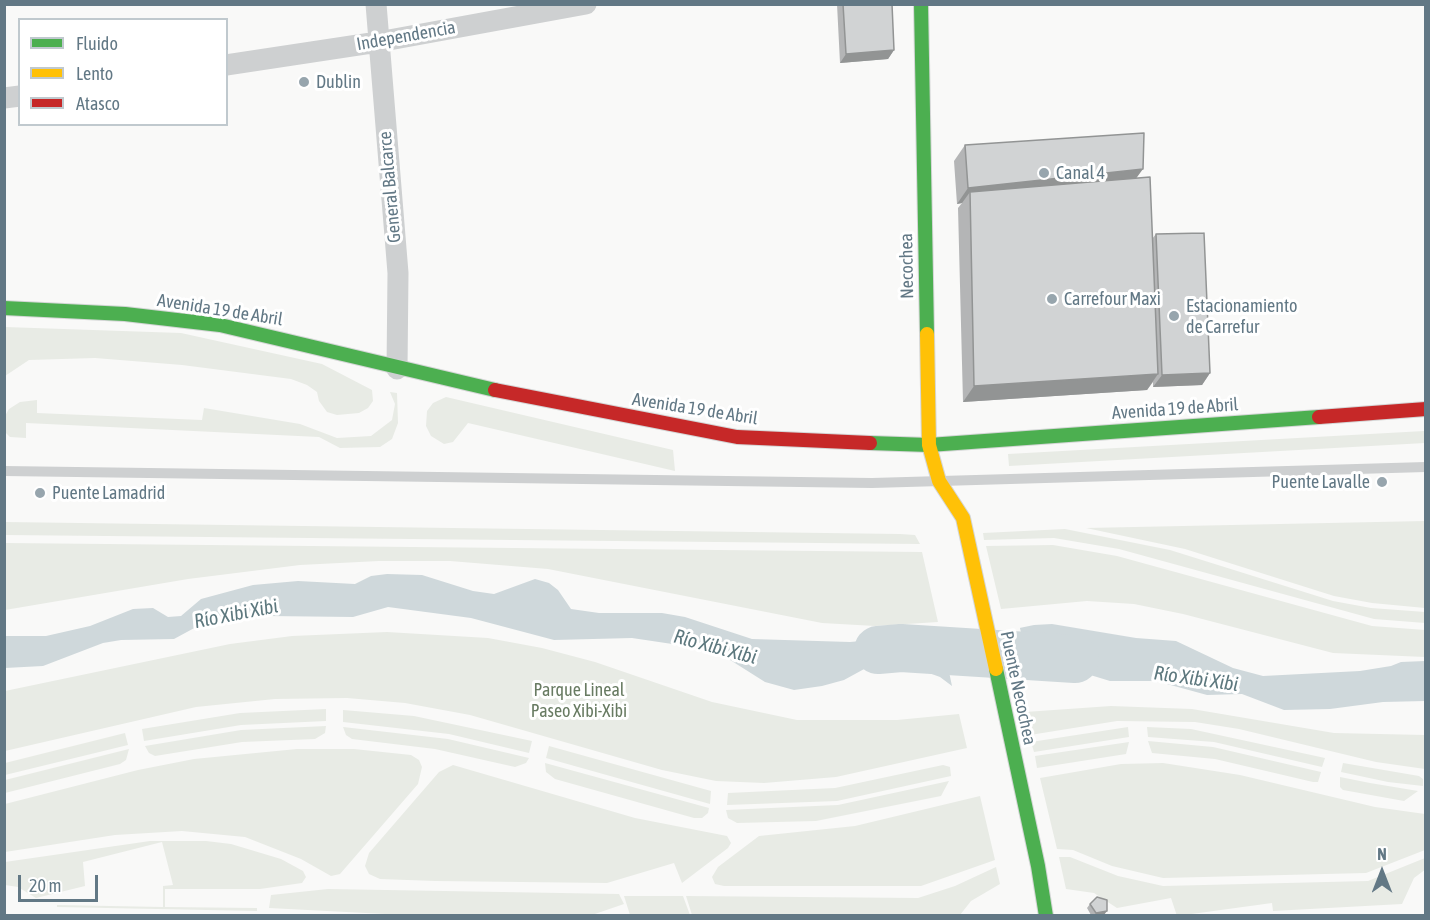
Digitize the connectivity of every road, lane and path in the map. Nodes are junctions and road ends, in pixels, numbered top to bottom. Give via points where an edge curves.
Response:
1 (376, 4) edge
2 (585, 4) edge
3 (921, 4) edge
4 (378, 42) junction
5 (228, 65) edge
6 (4, 308) edge
7 (397, 369) junction
8 (1425, 409) edge
9 (929, 445) junction
10 (1425, 467) edge
11 (4, 471) edge
12 (939, 482) junction
13 (963, 518) joint
14 (1046, 915) edge

1 - 4 street, General Balcarce
2 - 4 street, Independencia
3 - 9 main road, Necochea
4 - 5 street, Independencia
4 - 7 street, General Balcarce via 398,273
6 - 7 main road, Avenida 19 de Abril via 125,314 220,326
7 - 9 main road, Avenida 19 de Abril via 545,402 737,437
8 - 9 main road, Avenida 19 de Abril
9 - 12 main road, Necochea
10 - 12 lane
11 - 12 lane
12 - 13 main road, Necochea
13 - 14 main road, Puente Necochea

